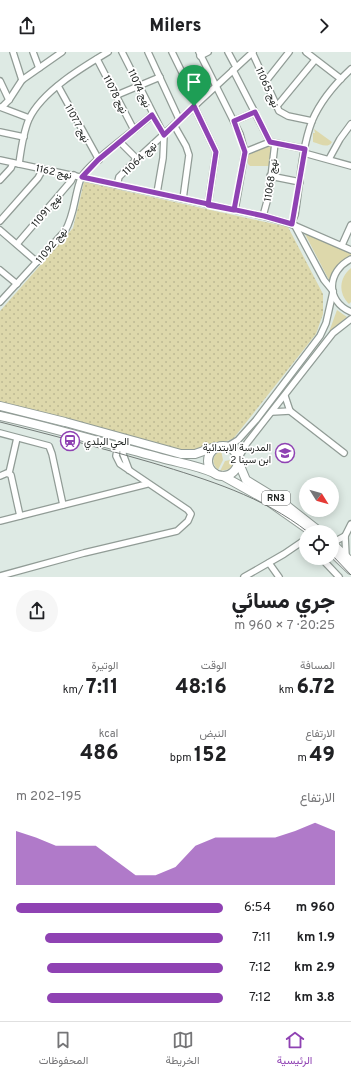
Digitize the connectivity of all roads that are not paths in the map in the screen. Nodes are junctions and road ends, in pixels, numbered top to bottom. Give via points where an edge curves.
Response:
1 (13, 52) edge
2 (33, 52) edge
3 (62, 52) edge
4 (107, 52) edge
5 (122, 52) edge
6 (148, 52) edge
7 (172, 52) edge
8 (208, 52) edge
9 (228, 52) edge
10 (253, 52) edge
11 (289, 52) edge
12 (306, 52) edge
13 (55, 54) edge
14 (200, 54) edge
15 (97, 59) junction
16 (315, 60) junction
17 (39, 68) junction
18 (235, 69) junction
19 (351, 69) edge
20 (160, 77) junction
21 (341, 79) junction
22 (22, 80) junction
23 (0, 81) edge
24 (266, 81) junction
25 (58, 86) junction
26 (138, 86) junction
27 (216, 87) junction
28 (117, 95) junction
29 (8, 100) junction
30 (196, 104) junction
31 (277, 106) junction
32 (1, 107) edge
33 (255, 112) junction
34 (152, 115) junction
35 (29, 118) junction
36 (179, 119) junction
37 (234, 121) junction
38 (312, 121) junction
39 (351, 124) edge
40 (174, 125) junction
41 (134, 130) junction
42 (0, 132) edge
43 (164, 135) junction
44 (24, 137) junction
45 (120, 142) junction
46 (273, 143) junction
47 (305, 151) junction
48 (245, 152) junction
49 (0, 160) edge
50 (98, 160) junction
51 (137, 160) junction
52 (329, 160) junction
53 (16, 163) junction
54 (351, 166) edge
55 (43, 169) junction
56 (74, 175) junction
57 (270, 176) junction
58 (82, 177) junction
59 (0, 180) edge
60 (300, 182) junction
61 (117, 185) junction
62 (157, 193) junction
63 (183, 199) junction
64 (208, 205) junction
65 (234, 210) junction
66 (264, 216) junction
67 (0, 221) edge
68 (293, 225) junction
69 (351, 225) edge
70 (0, 230) edge
71 (17, 244) junction
72 (342, 245) junction
73 (351, 250) edge
74 (351, 259) edge
75 (37, 262) junction
76 (0, 270) edge
77 (17, 284) junction
78 (333, 292) junction
79 (0, 302) edge
80 (351, 312) edge
81 (351, 319) edge
82 (285, 396) junction
83 (0, 406) edge
84 (290, 411) junction
85 (272, 412) junction
86 (0, 416) edge
87 (0, 433) edge
88 (17, 438) junction
89 (121, 442) junction
90 (228, 446) junction
91 (215, 447) junction
92 (344, 453) dead end
93 (238, 460) junction
94 (9, 473) junction
95 (214, 473) junction
96 (0, 476) edge
97 (223, 476) junction
98 (147, 484) junction
99 (63, 505) junction
100 (20, 516) junction
101 (0, 521) edge
102 (351, 524) edge
103 (302, 525) edge
104 (311, 525) edge
105 (345, 536) junction
106 (339, 539) edge
107 (299, 546) edge
108 (339, 550) edge
109 (339, 559) edge
110 (348, 559) edge
111 (269, 563) junction
112 (327, 565) edge
113 (351, 570) edge
114 (0, 576) edge
115 (337, 576) edge
116 (244, 577) edge
117 (279, 577) edge

1 - 22 street
2 - 17 street
3 - 13 street
4 - 15 street
5 - 26 street, نهج 11074
6 - 20 street
7 - 30 street
8 - 14 street
9 - 18 street
10 - 18 street, نهج 11064
10 - 24 street, نهج 11065
11 - 24 street
12 - 16 street
13 - 17 street
14 - 27 street
15 - 25 street
15 - 28 street, نهج 11078
16 - 21 street
16 - 31 street
17 - 22 street
18 - 27 street, نهج 11064
18 - 33 street
19 - 21 street
20 - 26 street
20 - 36 street
21 - 38 street
22 - 29 street
23 - 29 street
24 - 31 street, نهج 11065
25 - 35 street
25 - 50 street, نهج 11077
26 - 28 street
26 - 34 street, نهج 11074
27 - 30 street, نهج 11064
27 - 37 street
28 - 41 street, نهج 11078
29 - 32 street
30 - 36 street, نهج 11064
30 - 64 street via 216,152
31 - 38 street, نهج 11065 via 284,115
32 - 35 street
33 - 37 street
33 - 46 street
34 - 41 street
34 - 43 street, نهج 11074
35 - 44 street
36 - 40 street, نهج 11064
37 - 48 street
38 - 47 street
39 - 52 street
40 - 43 street, نهج 11064
40 - 63 street via 188,155
41 - 45 street
42 - 44 street
43 - 51 street, نهج 11064
43 - 62 street
44 - 53 street
45 - 50 street
45 - 51 street
46 - 47 street
46 - 48 street, نهج 11068
46 - 57 street, نهج 11068
47 - 52 street
47 - 60 street
48 - 65 street
49 - 53 street, نهج 1162
50 - 58 street
51 - 61 street, نهج 11064 via 119,177
52 - 54 street
53 - 55 street, نهج 1162
53 - 59 street
55 - 56 street, نهج 1162
55 - 67 street
56 - 58 street, نهج 1162
56 - 71 street, نهج 11091
57 - 60 street
57 - 66 street, نهج 11068
58 - 61 street, نهج 1162
58 - 75 street, نهج 11092 via 65,231
60 - 68 street
61 - 62 street, نهج 1162
62 - 63 street, نهج 1162
63 - 64 street, نهج 1162
64 - 65 street, نهج 1162
65 - 66 street, نهج 1162
66 - 68 street, نهج 1162
68 - 72 street, نهج 1162
68 - 78 street
69 - 72 street
70 - 71 street
71 - 75 street
72 - 73 street, نهج 1162
74 - 78 street via 338,268 333,279
75 - 77 street, نهج 11092
76 - 77 street
77 - 79 street, نهج 11092
78 - 80 street via 339,304
78 - 90 street via 326,323 320,336 246,432
81 - 82 street via 334,334
82 - 84 street
82 - 85 street
83 - 89 highway, RN3 via 65,422
84 - 85 street
84 - 92 street
85 - 93 street via 247,443
86 - 89 highway, RN3
87 - 88 street
88 - 94 street
88 - 99 street via 49,446
89 - 91 highway, RN3 via 181,454 195,454
89 - 95 highway, RN3 via 161,459 192,465
89 - 98 street via 118,461
90 - 91 highway, RN3
90 - 93 highway, RN3 via 233,449
91 - 95 highway via 207,460
93 - 97 highway via 232,473
93 - 104 highway, RN3 via 246,480 282,502
94 - 96 street
94 - 100 street
95 - 97 highway, RN3
97 - 103 highway, RN3 via 268,501
98 - 99 street
98 - 114 street via 190,512 191,517 179,530
99 - 100 street
100 - 101 street
102 - 105 street
105 - 106 street
105 - 110 street
107 - 111 street
108 - 110 highway
109 - 113 highway
111 - 116 street
111 - 117 street
112 - 115 street

